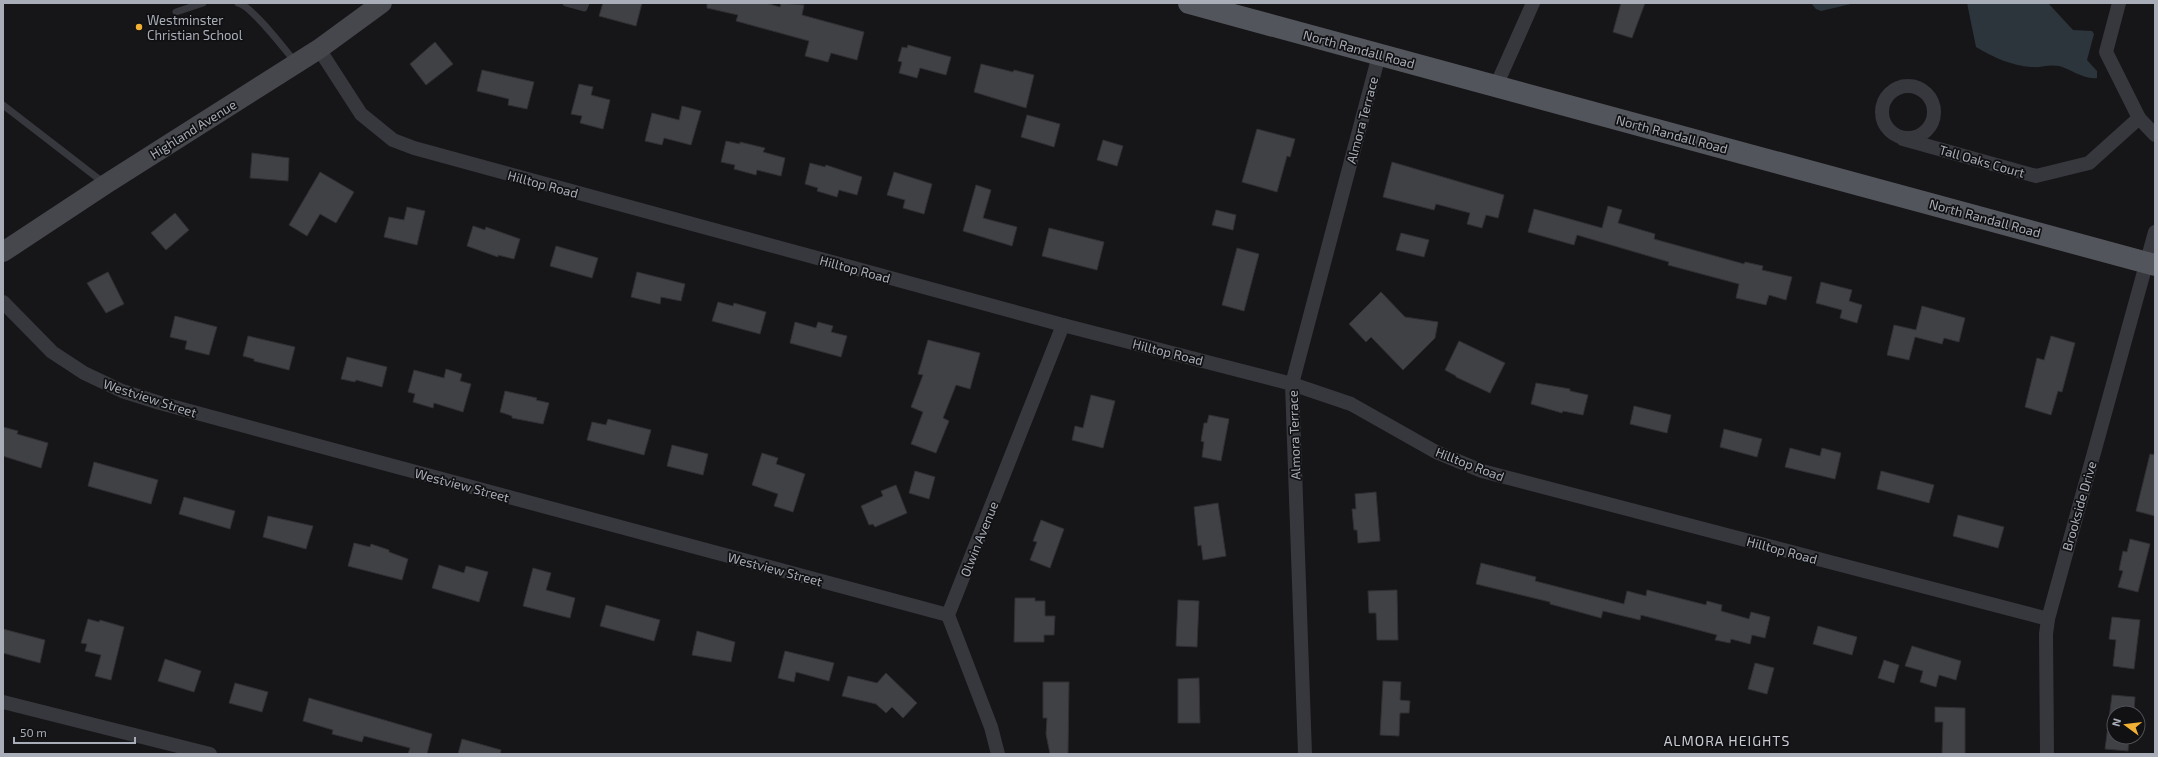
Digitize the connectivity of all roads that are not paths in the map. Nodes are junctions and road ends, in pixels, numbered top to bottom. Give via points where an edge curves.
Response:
1 (203, 3) edge
2 (238, 3) edge
3 (382, 3) edge
4 (566, 3) edge
5 (586, 3) edge
6 (1189, 3) edge
7 (1533, 3) edge
8 (2119, 3) edge
9 (176, 12) dead end
10 (319, 49) junction
11 (1379, 55) junction
12 (296, 63) junction
13 (1496, 86) junction
14 (3, 105) edge
15 (2139, 118) junction
16 (2155, 135) edge
17 (1903, 139) dead end
18 (106, 184) junction
19 (2155, 232) edge
20 (3, 252) edge
21 (2151, 264) edge
22 (3, 302) edge
23 (1063, 325) junction
24 (1292, 384) junction
25 (948, 615) junction
26 (2048, 619) junction
27 (3, 702) edge
28 (210, 754) edge
29 (998, 754) edge
30 (1305, 754) edge
31 (2047, 754) edge

1 - 9 lane
2 - 12 lane via 243,4 254,14
3 - 10 main road, Highland Avenue
4 - 5 lane via 584,8
6 - 11 main road, North Randall Road
7 - 13 street
8 - 15 street via 2106,52
10 - 12 main road, Highland Avenue
10 - 23 street, Hilltop Road via 362,114 393,140 414,148
11 - 13 main road, North Randall Road
11 - 24 street, Almora Terrace
12 - 18 main road, Highland Avenue
13 - 21 main road, North Randall Road
14 - 18 lane
15 - 16 street
15 - 17 street, Tall Oaks Court via 2089,162 2036,176
18 - 20 main road, Highland Avenue
19 - 21 street, Brookside Drive
21 - 26 street, Brookside Drive
22 - 25 street, Westview Street via 52,352 84,373 122,391
23 - 24 street, Hilltop Road
23 - 25 street, Olwin Avenue
24 - 26 street, Hilltop Road via 1351,404 1436,452 1482,471
24 - 30 street, Almora Terrace
25 - 29 street via 991,727
26 - 31 street, Brookside Drive
27 - 28 street

